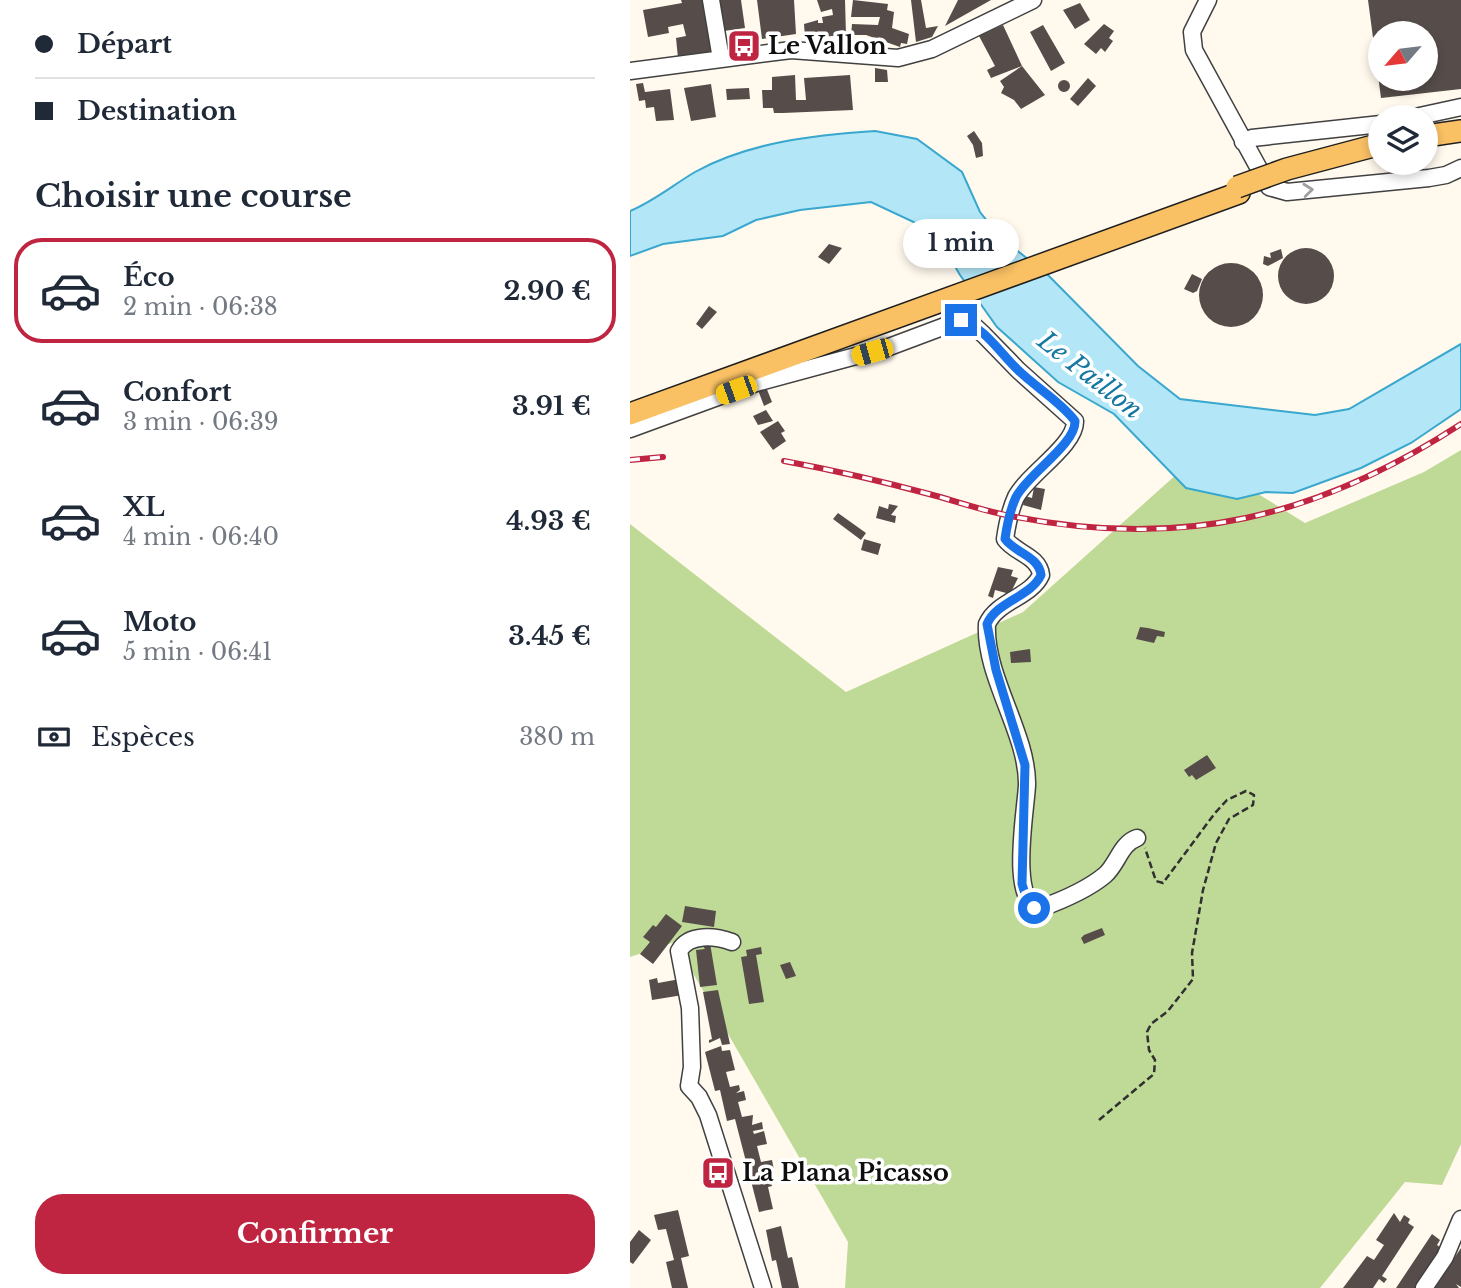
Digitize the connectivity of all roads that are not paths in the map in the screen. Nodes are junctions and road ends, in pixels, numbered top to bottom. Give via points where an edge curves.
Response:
1 (712, 0) edge
2 (1033, 0) edge
3 (1208, 0) edge
4 (721, 59) junction
5 (630, 71) edge
6 (1461, 107) edge
7 (1438, 112) edge
8 (1368, 125) edge
9 (1461, 131) edge
10 (1438, 134) edge
11 (1461, 139) edge
12 (1243, 142) junction
13 (1438, 142) edge
14 (1368, 147) edge
15 (1368, 154) edge
16 (1461, 168) edge
17 (1238, 190) junction
18 (926, 303) junction
19 (630, 405) edge
20 (630, 414) edge
21 (630, 429) edge
22 (1137, 838) road end
23 (732, 942) dead end
24 (1461, 1219) edge
25 (763, 1288) edge
26 (1424, 1288) edge

1 - 4 street
2 - 4 street via 932,49 898,58 791,50
3 - 12 street via 1192,32 1194,50
4 - 5 street
6 - 7 street
8 - 12 street
9 - 10 main road
11 - 13 main road
12 -> 16 street via 1269,187 1278,192 1429,178
14 - 17 main road, bridge via 1317,160
15 - 17 main road
17 - 18 main road
18 - 19 main road
18 - 20 main road
21 - 22 street via 756,383 890,346 961,320 971,323 1075,421 1073,431 1017,497 1005,539 1035,561 1041,575 989,619 986,632 1025,765 1022,884 1028,903 1041,908 1106,875 1129,842
23 - 25 street via 696,939 680,951 690,1008 690,1086 708,1115
24 - 26 street via 1445,1257

